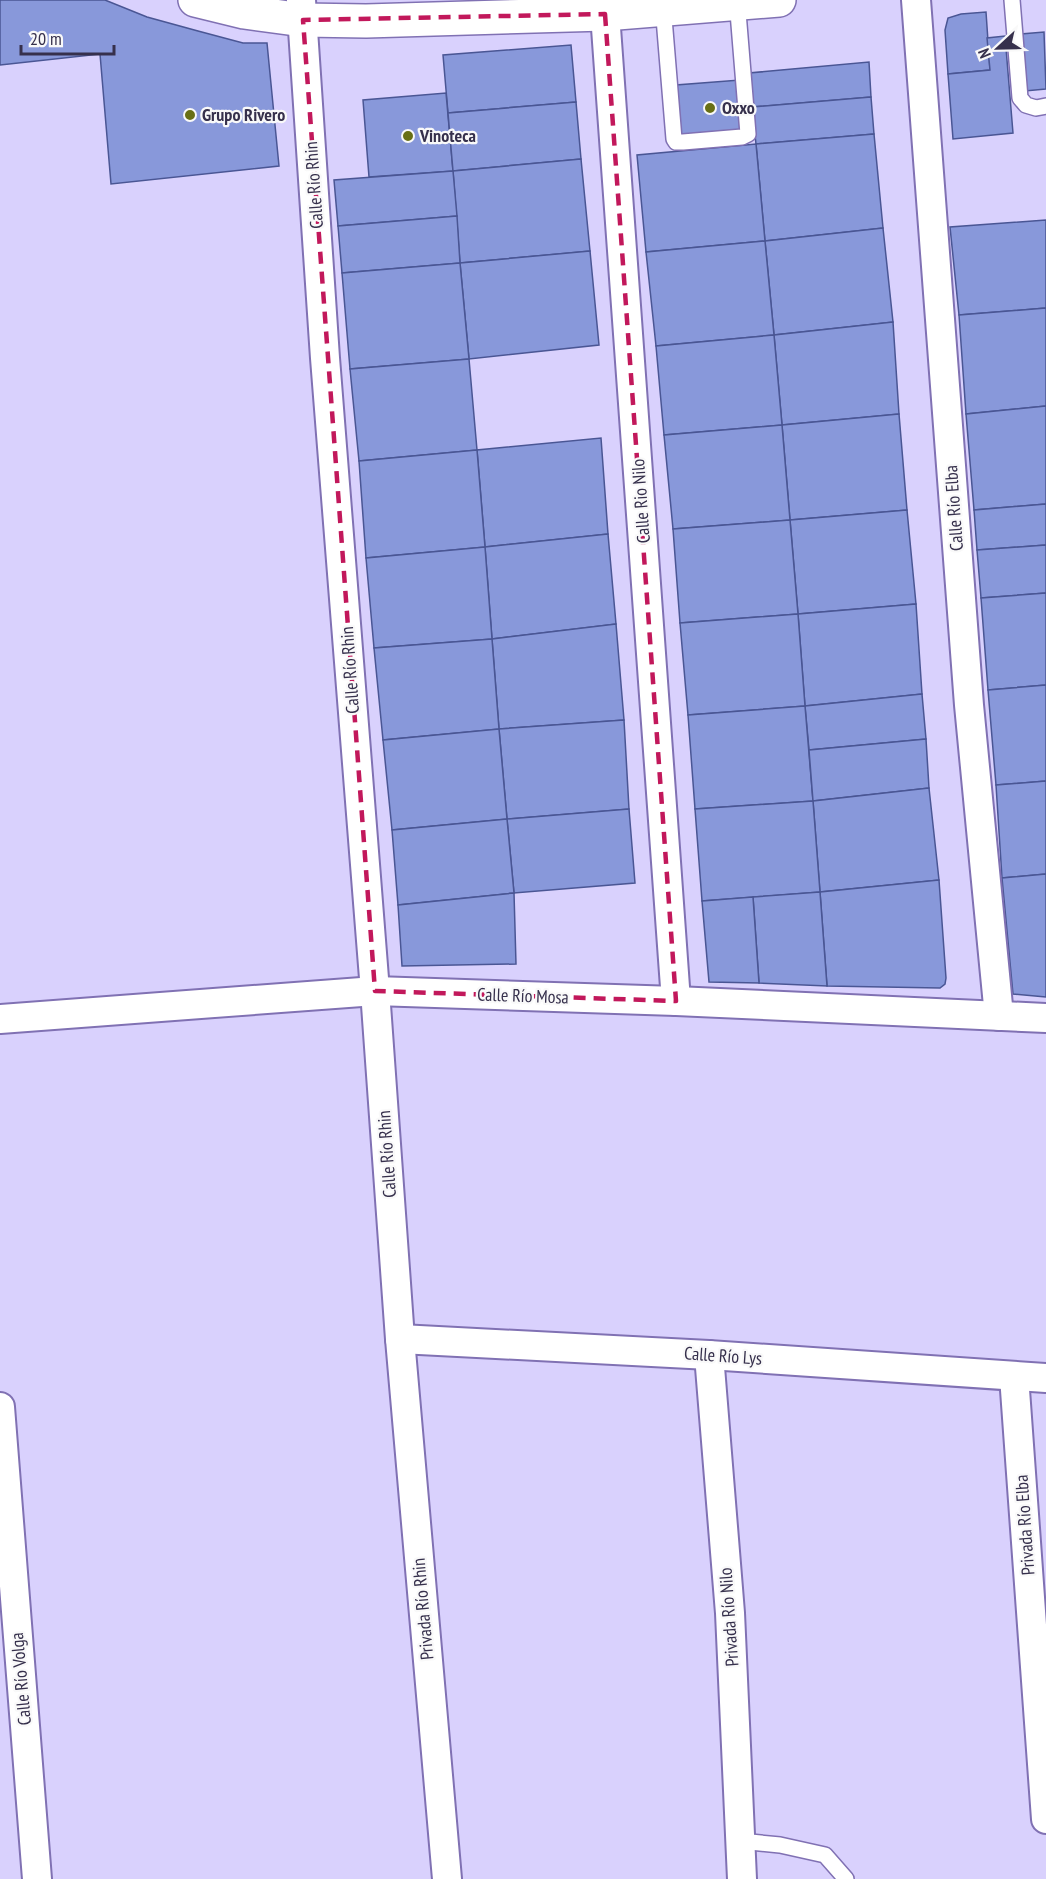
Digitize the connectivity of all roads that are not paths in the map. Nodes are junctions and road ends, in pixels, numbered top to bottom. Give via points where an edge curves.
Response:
1 (195, 0) edge
2 (779, 0) edge
3 (916, 0) edge
4 (1012, 0) edge
5 (737, 2) edge
6 (663, 5) edge
7 (605, 7) edge
8 (302, 10) edge
9 (1046, 106) edge
10 (375, 992) junction
11 (676, 1001) junction
12 (999, 1016) junction
13 (1046, 1018) edge
14 (0, 1019) edge
15 (400, 1339) junction
16 (709, 1355) junction
17 (1014, 1376) junction
18 (1046, 1378) edge
19 (0, 1407) edge
20 (1046, 1819) edge
21 (740, 1840) junction
22 (37, 1879) edge
23 (447, 1879) edge
24 (742, 1879) edge
25 (846, 1879) edge

1 - 8 main road via 244,12
2 - 5 main road
3 - 12 street, Calle Río Elba via 969,705
4 - 9 lane via 1020,98 1026,105
5 - 6 main road
5 - 6 lane via 748,134 683,142 674,139
6 - 7 main road
7 - 8 main road via 366,21
7 - 11 street, Calle Rio Nilo
8 - 10 street, Calle Río Rhin
10 - 11 street, Calle Río Mosa
10 - 14 street, Calle Río Mosa
10 - 15 street, Calle Río Rhin
11 - 12 street, Calle Río Mosa
12 - 13 street, Calle Río Mosa
15 - 16 street, Calle Río Lys
15 - 23 street, Privada Río Rhin
16 - 17 street, Calle Río Lys
16 - 21 street, Privada Río Nilo via 730,1613
17 - 18 street, Calle Río Lys
17 - 20 street, Privada Río Elba
19 - 22 street, Calle Río Volga
21 - 24 street, Privada Río Nilo
21 - 25 lane via 825,1855

